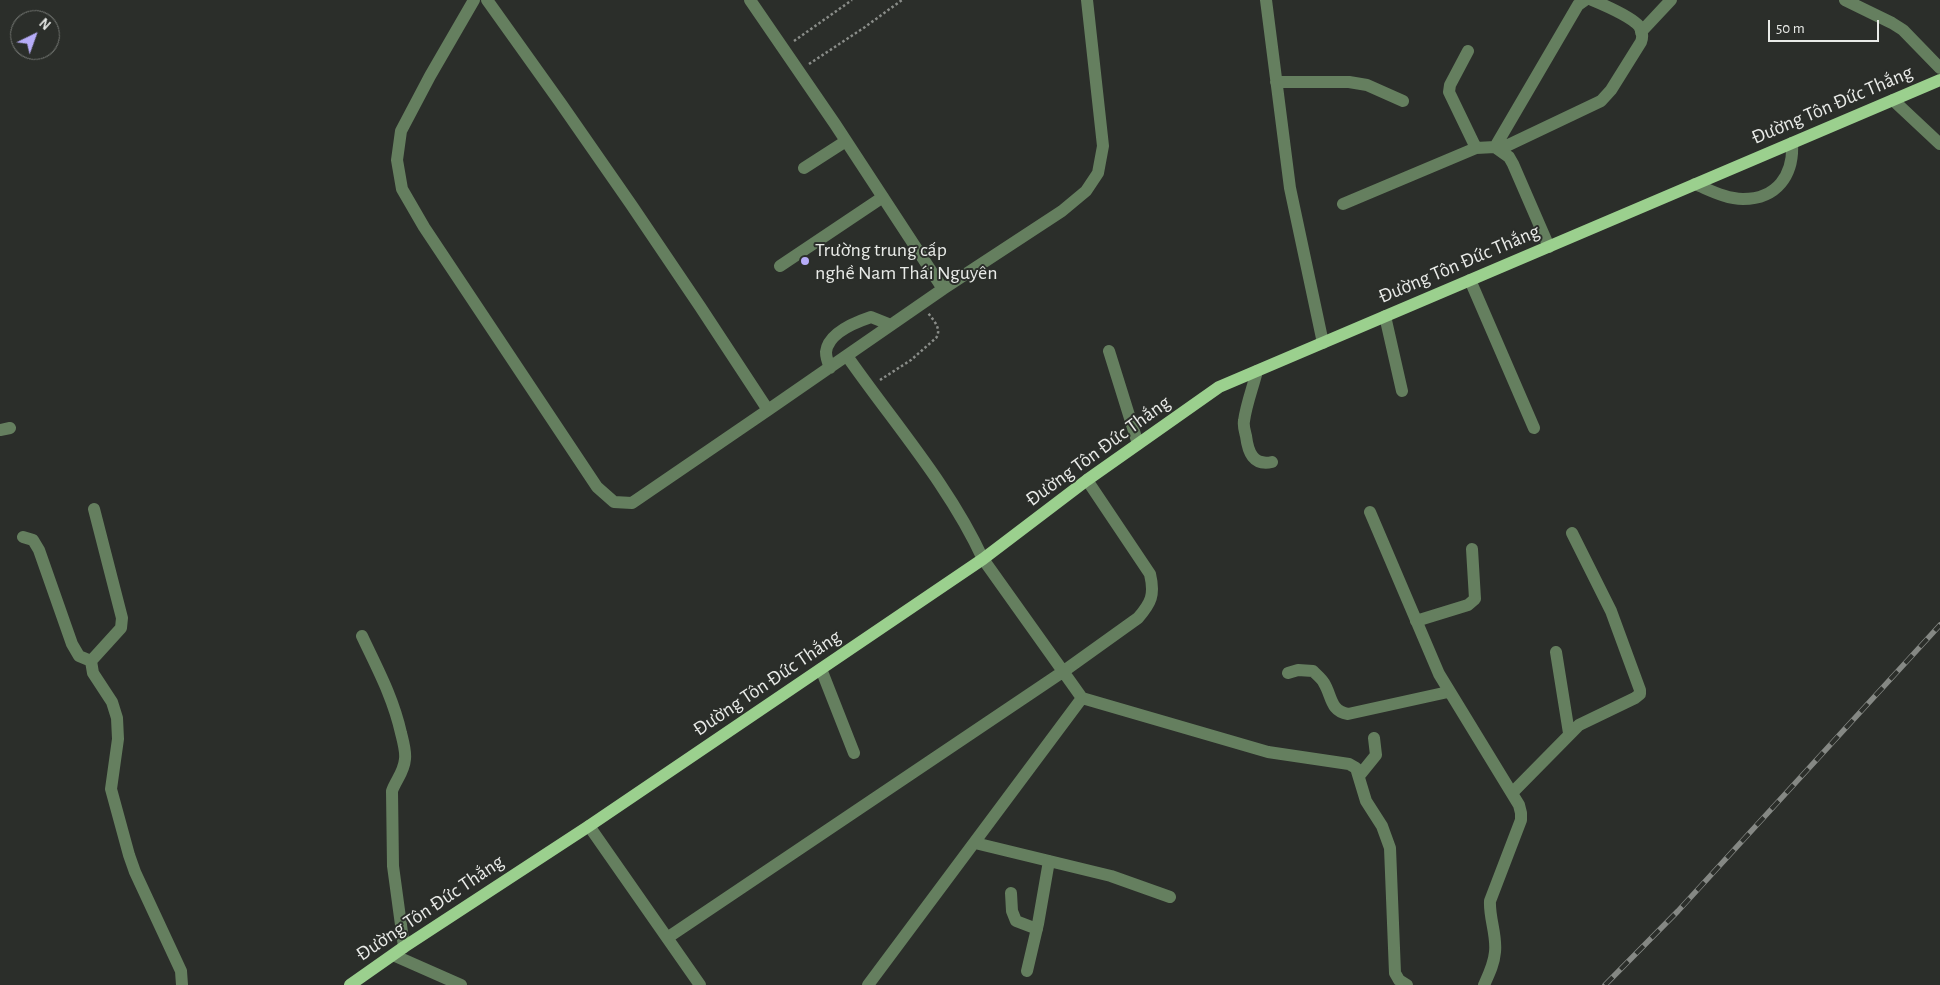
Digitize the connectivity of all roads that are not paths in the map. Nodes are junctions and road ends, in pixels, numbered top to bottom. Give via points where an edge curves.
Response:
1 (474, 0) edge
2 (487, 0) edge
3 (750, 0) edge
4 (1087, 0) edge
5 (1266, 0) edge
6 (1585, 0) edge
7 (1592, 0) edge
8 (1671, 0) edge
9 (1845, 0) edge
10 (1641, 32) junction
11 (1468, 51) dead end
12 (1940, 68) edge
13 (1940, 80) edge
14 (1276, 82) junction
15 (1893, 100) junction
16 (1403, 101) dead end
17 (846, 141) junction
18 (1792, 143) junction
19 (1940, 144) edge
20 (1476, 148) junction
21 (1497, 148) junction
22 (804, 168) dead end
23 (1695, 184) junction
24 (882, 197) junction
25 (1344, 204) dead end
26 (1549, 247) junction
27 (780, 266) dead end
28 (1470, 280) junction
29 (943, 289) junction
30 (1385, 316) junction
31 (891, 325) junction
32 (1323, 343) junction
33 (1109, 351) dead end
34 (847, 356) junction
35 (830, 368) junction
36 (1257, 371) junction
37 (1402, 391) dead end
38 (768, 410) junction
39 (1534, 428) dead end
40 (1138, 444) junction
41 (1272, 462) dead end
42 (1087, 480) junction
43 (94, 509) dead end
44 (1370, 512) dead end
45 (1572, 533) dead end
46 (22, 536) dead end
47 (1472, 549) dead end
48 (982, 559) junction
49 (1416, 621) junction
50 (362, 636) dead end
51 (1556, 652) dead end
52 (90, 661) junction
53 (821, 669) junction
54 (1064, 671) junction
55 (1288, 673) dead end
56 (1448, 692) junction
57 (1082, 698) junction
58 (1569, 733) junction
59 (1374, 738) dead end
60 (854, 752) dead end
61 (1359, 776) junction
62 (1512, 793) junction
63 (589, 826) junction
64 (975, 843) junction
65 (1049, 861) junction
66 (1011, 893) dead end
67 (1170, 897) dead end
68 (1037, 929) junction
69 (667, 938) junction
70 (404, 947) junction
71 (392, 955) junction
72 (1027, 971) dead end
73 (182, 985) edge
74 (350, 985) edge
75 (461, 985) edge
76 (700, 985) edge
77 (868, 985) edge
78 (1407, 985) edge
79 (1484, 985) edge

1 - 38 street via 402,131 397,160 402,189 597,487 614,502 632,504
2 - 38 street via 593,150
3 - 17 street
4 - 29 street via 1103,146 1098,173 1086,191 1062,211
5 - 14 street
6 - 21 street via 1578,6
7 - 10 street via 1634,22
8 - 10 street
9 - 12 street via 1903,30
10 - 21 street via 1641,42 1606,97
11 - 20 street via 1449,92
13 - 15 main road, Đường Tôn Đức Thắng
14 - 16 street via 1349,82 1372,87
14 - 32 street via 1290,188
15 - 18 main road, Đường Tôn Đức Thắng
15 - 19 street
17 - 22 street
17 - 24 street
18 - 23 main road, Đường Tôn Đức Thắng
18 - 23 street via 1788,174 1768,194 1742,199
20 - 21 street
20 - 25 street
21 - 26 street via 1513,164
23 - 26 main road, Đường Tôn Đức Thắng
24 - 27 street
24 - 29 street
26 - 28 main road, Đường Tôn Đức Thắng
28 - 30 main road, Đường Tôn Đức Thắng
28 - 39 street
29 - 31 street
30 - 32 main road, Đường Tôn Đức Thắng
30 - 37 street
31 - 34 street
31 - 35 street via 872,317 849,326 827,347
32 - 36 main road, Đường Tôn Đức Thắng
33 - 40 street
34 - 35 street
34 - 48 street via 944,490
35 - 38 street
36 - 40 main road, Đường Tôn Đức Thắng via 1219,387
36 - 41 street via 1244,422 1248,447 1252,457 1259,462
40 - 42 main road, Đường Tôn Đức Thắng
42 - 48 main road, Đường Tôn Đức Thắng
42 - 54 street via 1150,574 1152,598 1138,618
43 - 52 street via 122,628
44 - 49 street
45 - 58 street via 1611,611 1640,690 1638,696
46 - 52 street via 32,540 39,550 72,644 79,656
47 - 49 street via 1475,599 1468,605
48 - 53 main road, Đường Tôn Đức Thắng
48 - 54 street
49 - 56 street
50 - 70 street via 392,697 403,744 405,759 401,776 392,791 393,866
51 - 58 street
52 - 73 street via 117,718 118,739 111,789 129,855 181,971
53 - 60 street
53 - 63 main road, Đường Tôn Đức Thắng
54 - 57 street
54 - 69 street
55 - 56 street via 1313,671 1324,683 1333,706 1348,714
56 - 62 street
57 - 61 street via 1268,752 1349,764 1356,768
57 - 64 street
58 - 62 street
59 - 61 street via 1376,755
61 - 78 street via 1366,801 1382,826 1390,848 1395,973
62 - 79 street via 1519,805 1521,820 1490,901 1496,950
63 - 69 street
63 - 70 main road, Đường Tôn Đức Thắng
64 - 65 street
64 - 77 street
65 - 67 street via 1124,880
65 - 68 street
66 - 68 street via 1016,921
68 - 72 street
69 - 76 street
70 - 71 main road, Đường Tôn Đức Thắng
71 - 74 main road, Đường Tôn Đức Thắng
71 - 75 street

